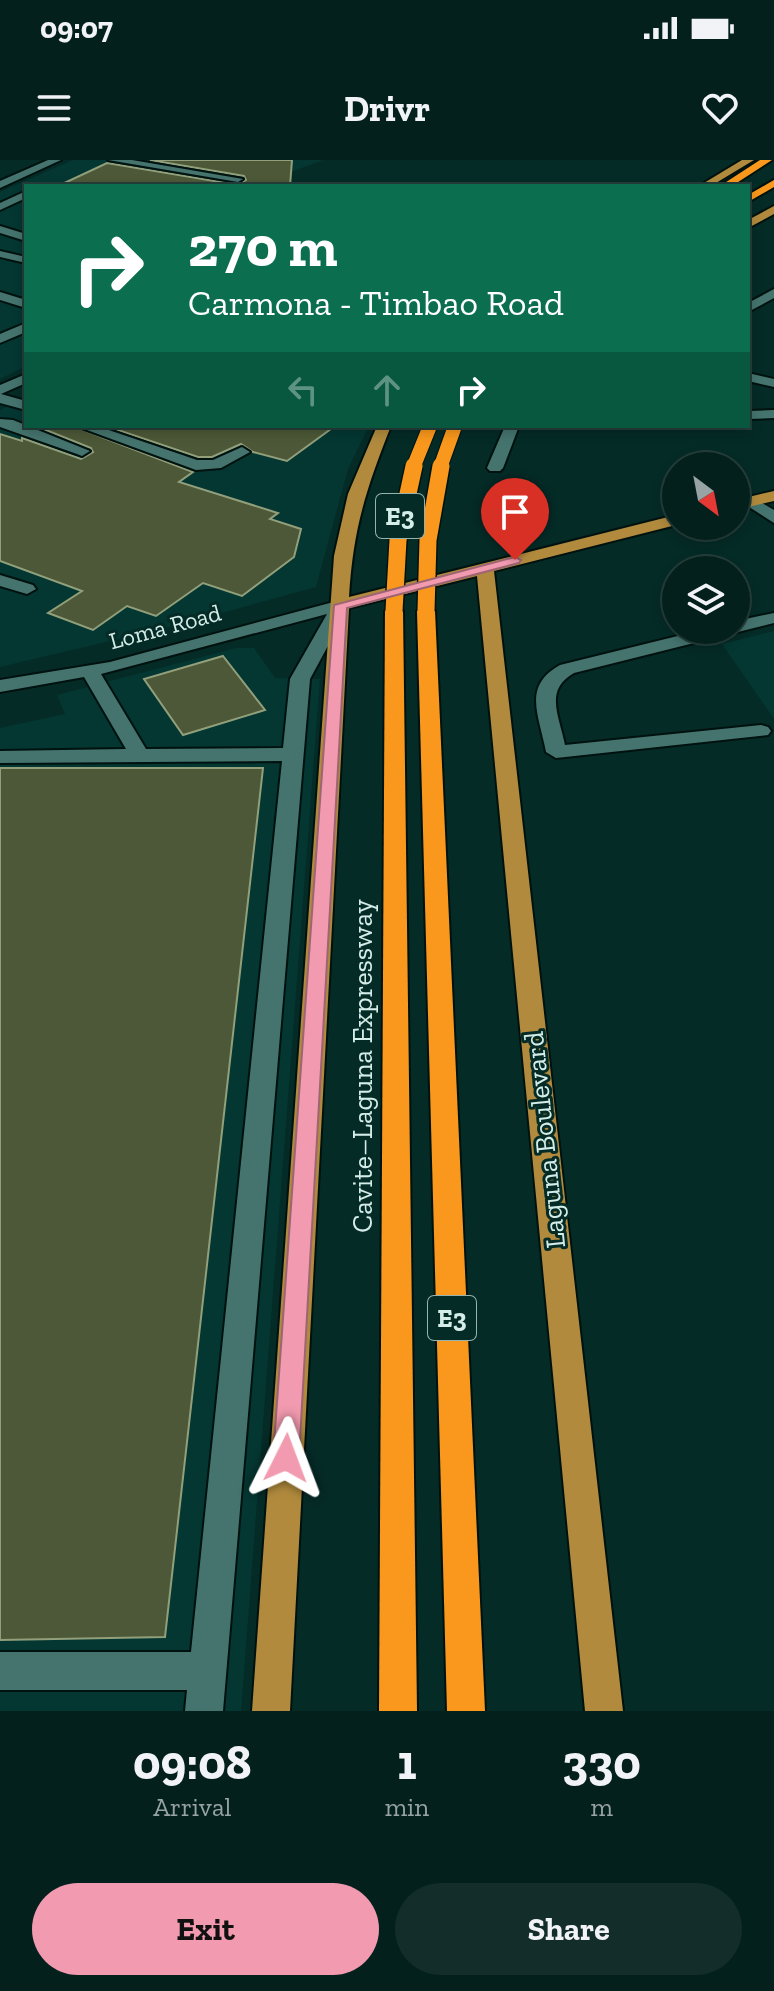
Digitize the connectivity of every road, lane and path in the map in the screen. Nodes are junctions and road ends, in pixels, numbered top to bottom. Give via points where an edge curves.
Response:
1 (56, 160) edge
2 (113, 160) edge
3 (749, 160) edge
4 (767, 160) edge
5 (774, 169) edge
6 (238, 179) dead end
7 (774, 183) edge
8 (707, 184) edge
9 (728, 184) edge
10 (750, 184) edge
11 (0, 188) edge
12 (24, 194) edge
13 (24, 195) edge
14 (774, 196) edge
15 (750, 198) edge
16 (0, 207) edge
17 (774, 209) edge
18 (24, 210) edge
19 (750, 210) edge
20 (0, 220) edge
21 (750, 224) edge
22 (0, 229) edge
23 (24, 237) edge
24 (0, 254) edge
25 (23, 259) edge
26 (0, 267) edge
27 (774, 293) edge
28 (0, 296) edge
29 (24, 303) edge
30 (752, 310) edge
31 (24, 328) edge
32 (0, 339) edge
33 (750, 377) edge
34 (24, 379) edge
35 (774, 383) edge
36 (0, 390) edge
37 (0, 398) edge
38 (24, 405) edge
39 (774, 414) edge
40 (750, 415) edge
41 (0, 423) edge
42 (89, 428) edge
43 (383, 428) edge
44 (429, 428) edge
45 (454, 428) edge
46 (511, 428) edge
47 (82, 451) dead end
48 (242, 452) dead end
49 (495, 468) dead end
50 (774, 496) edge
51 (750, 502) edge
52 (750, 507) edge
53 (774, 518) edge
54 (662, 524) edge
55 (485, 568) junction
56 (0, 580) edge
57 (27, 589) dead end
58 (341, 605) junction
59 (774, 618) edge
60 (750, 624) edge
61 (668, 644) edge
62 (89, 670) junction
63 (0, 686) edge
64 (761, 731) dead end
65 (292, 754) junction
66 (140, 756) junction
67 (0, 757) edge
68 (0, 1671) edge
69 (208, 1671) junction
70 (204, 1711) edge
71 (271, 1711) edge
72 (398, 1711) edge
73 (466, 1711) edge
74 (604, 1711) edge

1 - 11 street
2 - 6 street
3 - 8 main road
4 - 9 highway
5 - 10 highway
7 - 15 highway
11 - 12 street
13 - 16 street
14 - 19 highway
17 - 21 main road
18 - 20 street
22 - 23 street
24 - 25 street
25 - 26 street
27 - 30 street
28 - 29 street
31 - 32 street
33 - 35 street
34 - 36 street
37 - 38 street
39 - 40 street
41 - 47 street
42 - 48 street via 196,465 216,465
43 - 58 main road via 351,511
44 - 72 highway, Cavite–Laguna Expressway / E3, bridge via 400,515 395,560
45 - 73 highway, E3, bridge via 431,502 426,611
46 - 49 street
50 - 51 main road
52 - 53 street
54 - 55 main road
55 - 58 main road
55 - 74 main road, Laguna Boulevard
56 - 57 street
58 - 62 street, Loma Road
58 - 65 street via 300,679
58 - 71 main road
59 - 60 street
61 - 64 street via 567,669 551,678 545,691 556,752
62 - 63 street, Loma Road
62 - 66 street
65 - 66 street
65 - 69 street
66 - 67 street
68 - 69 street
69 - 70 street

